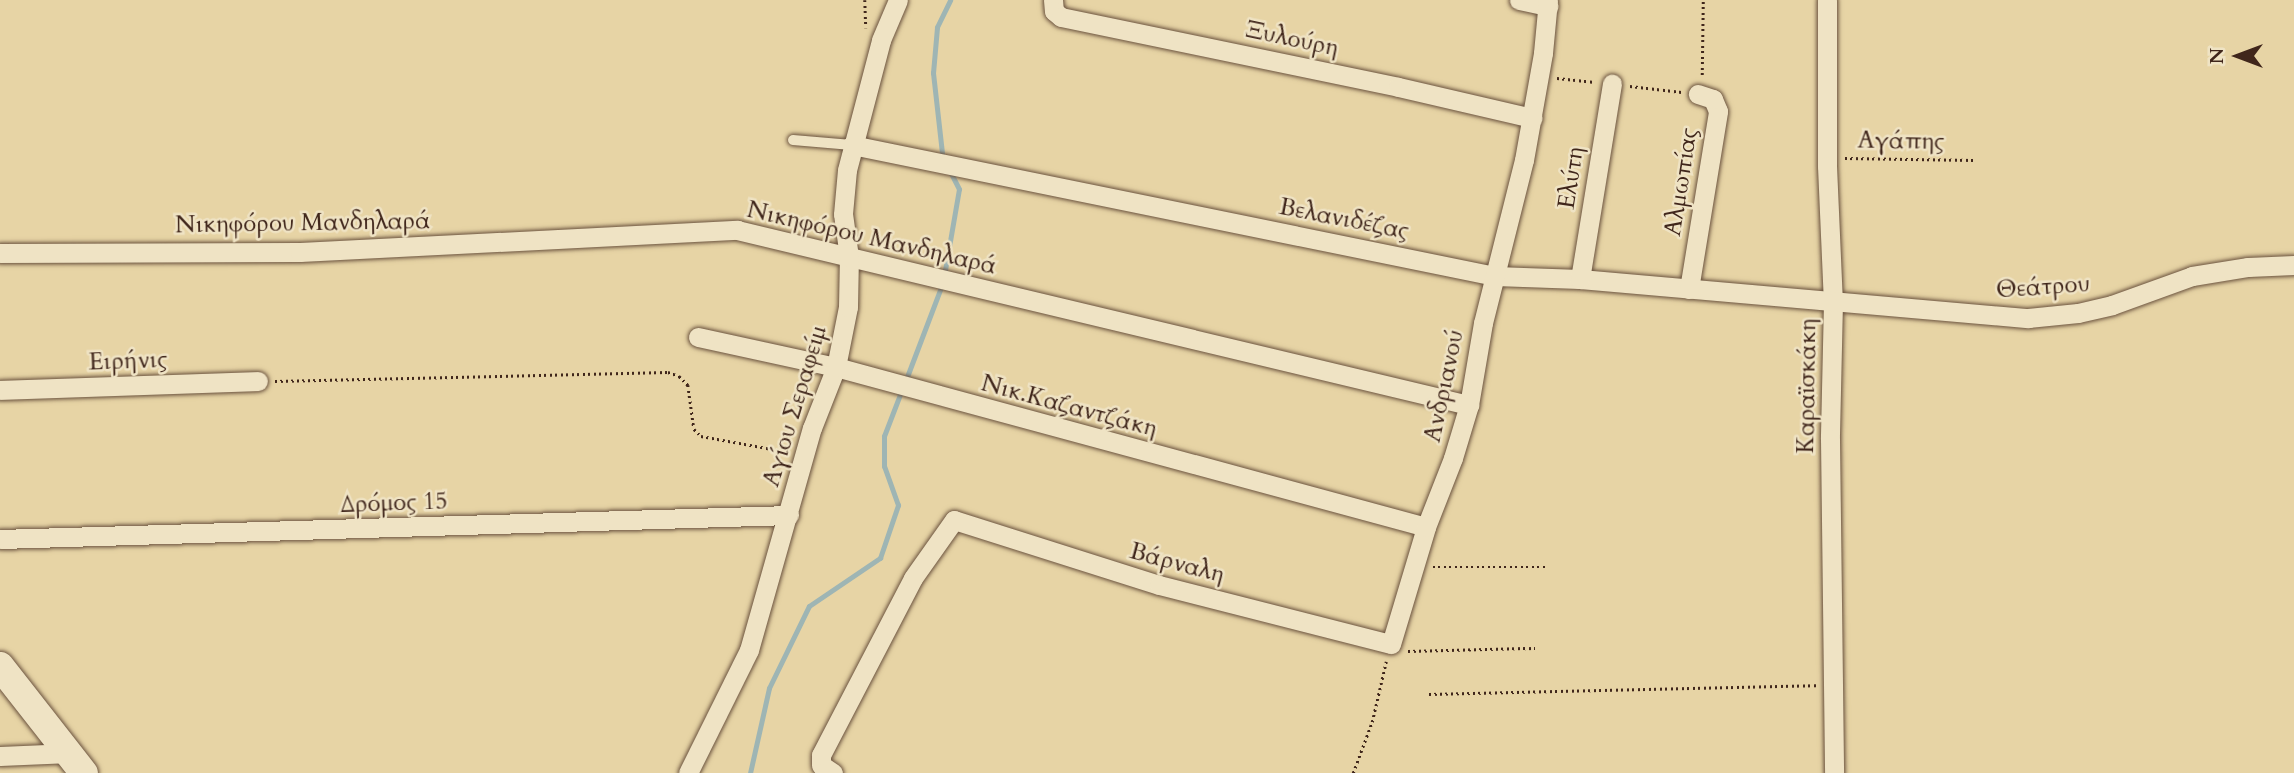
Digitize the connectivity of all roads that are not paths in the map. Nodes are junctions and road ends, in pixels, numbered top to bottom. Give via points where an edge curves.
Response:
1 (898, 0) edge
2 (1053, 0) edge
3 (1519, 0) edge
4 (1827, 0) edge
5 (1548, 3) edge
6 (1612, 84) road end
7 (1698, 94) road end
8 (1532, 118) junction
9 (793, 140) dead end
10 (852, 145) junction
11 (0, 253) edge
12 (849, 257) junction
13 (2294, 265) edge
14 (1495, 276) junction
15 (1580, 279) junction
16 (1689, 289) junction
17 (1833, 302) junction
18 (698, 337) dead end
19 (835, 368) junction
20 (258, 381) road end
21 (0, 390) edge
22 (1469, 405) junction
23 (789, 516) junction
24 (1426, 527) junction
25 (0, 539) edge
26 (1391, 644) joint
27 (0, 666) edge
28 (0, 757) edge
29 (77, 763) edge
30 (688, 773) edge
31 (833, 773) edge
32 (1834, 773) edge

1 - 10 street, Αγίου Σεραφείμ via 881,40
2 - 8 street, Ξυλούρη via 1054,11 1061,17
3 - 5 street
4 - 17 street, Καραϊσκάκη
5 - 8 street, Ανδριανού
6 - 15 street, Ελύτη
7 - 16 street, Αλμωπίας via 1713,99 1718,111
8 - 14 street, Ανδριανού
9 - 10 lane
10 - 12 street, Αγίου Σεραφείμ via 843,214
10 - 14 street, Βελανιδέζας
11 - 12 street, Νικηφόρου Μανδηλαρά via 300,252 737,230
12 - 19 street, Αγίου Σεραφείμ via 848,307
12 - 22 street, Νικηφόρου Μανδηλαρά
13 - 17 street, Θεάτρου via 2192,276 2112,305 2028,318
14 - 15 street, Βελανιδέζας
14 - 22 street, Ανδριανού
15 - 16 street, Βελανιδέζας
16 - 17 street, Βελανιδέζας
17 - 32 street, Καραϊσκάκη
18 - 19 street, Νικ.Καζαντζάκη
19 - 23 street, Αγίου Σεραφείμ via 804,455
19 - 24 street, Νικ.Καζαντζάκη
20 - 21 street, Ειρήνις
22 - 24 street, Ανδριανού
23 - 25 street, Δρόμος 15
23 - 30 street, Αγίου Σεραφείμ via 749,650
24 - 26 street, Ανδριανού
26 - 31 street, Βάρναλη via 1159,585 954,520 913,578 821,755 821,765
27 - 29 street
28 - 29 street

